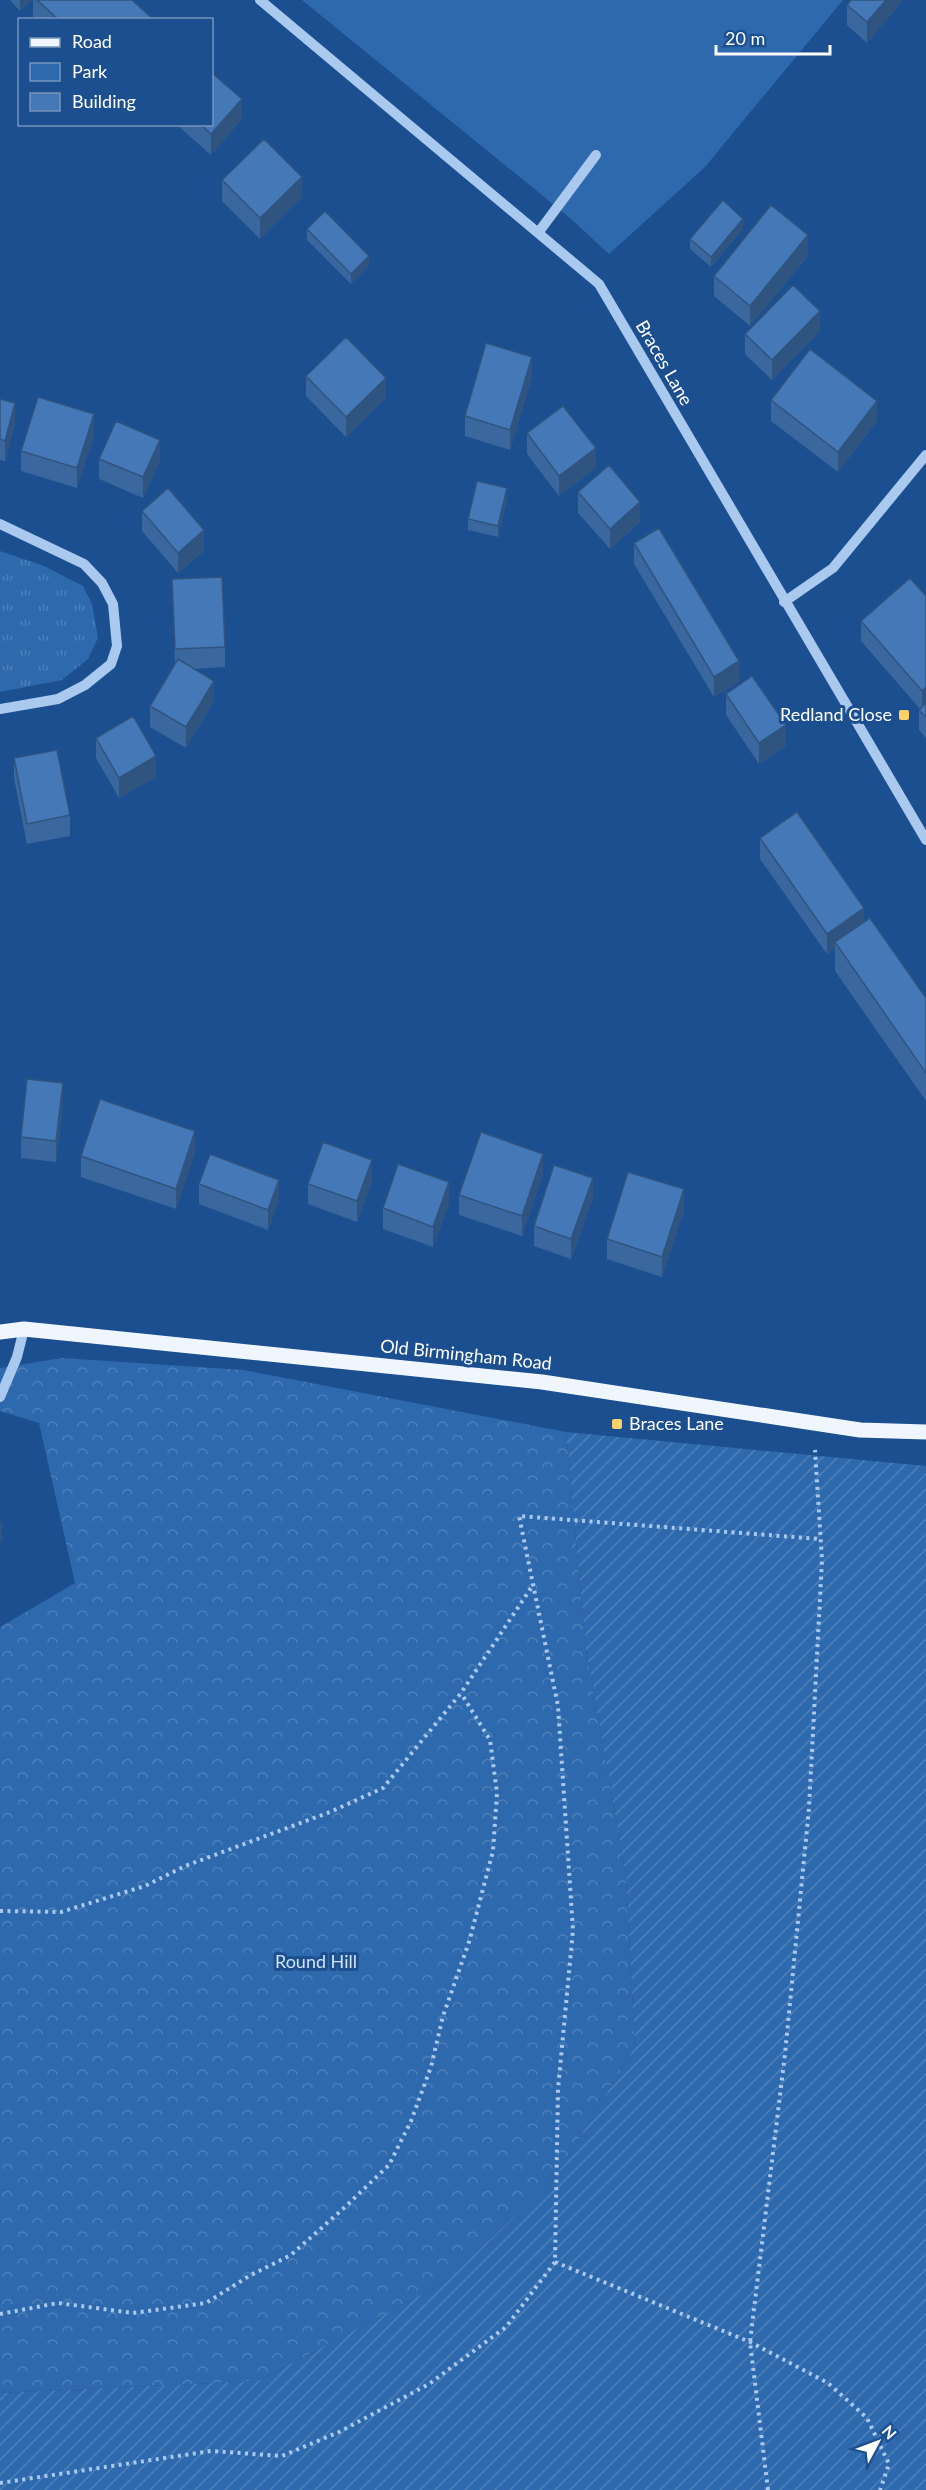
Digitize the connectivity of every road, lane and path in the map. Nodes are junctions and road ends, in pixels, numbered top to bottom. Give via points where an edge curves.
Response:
1 (260, 0) edge
2 (596, 155) dead end
3 (538, 233) junction
4 (926, 455) edge
5 (0, 524) edge
6 (784, 602) junction
7 (0, 709) edge
8 (926, 840) edge
9 (24, 1329) junction
10 (0, 1332) edge
11 (0, 1397) edge
12 (813, 1422) junction
13 (926, 1432) edge
14 (820, 1539) junction
15 (533, 1585) junction
16 (461, 1693) junction
17 (0, 1911) edge
18 (555, 2262) junction
19 (0, 2314) edge
20 (750, 2342) junction
21 (0, 2483) edge
22 (768, 2490) edge
23 (880, 2490) edge

1 - 3 street, Braces Lane
2 - 3 street
3 - 6 street, Braces Lane via 599,284
4 - 6 street via 833,568
5 - 7 street via 84,564 102,583 113,604 117,646 111,664 86,685 58,699
6 - 8 street, Braces Lane
9 - 10 main road, Old Birmingham Road
9 - 11 street
9 - 12 main road, Old Birmingham Road via 556,1384
12 - 13 main road, Old Birmingham Road via 860,1430
12 - 14 path
14 - 15 path via 519,1516
14 - 20 path via 809,1808 785,2054
15 - 16 path
15 - 18 path via 558,1706 573,1930 558,2089
16 - 17 path via 383,1788 185,1866 145,1886 62,1912
16 - 19 path via 490,1740 497,1793 493,1851 431,2067 411,2121 389,2164 291,2255 206,2303 133,2313 58,2303
18 - 20 path
18 - 21 path via 506,2327 429,2384 339,2432 282,2456 211,2451
20 - 22 path
20 - 23 path via 828,2383 867,2418 889,2464

